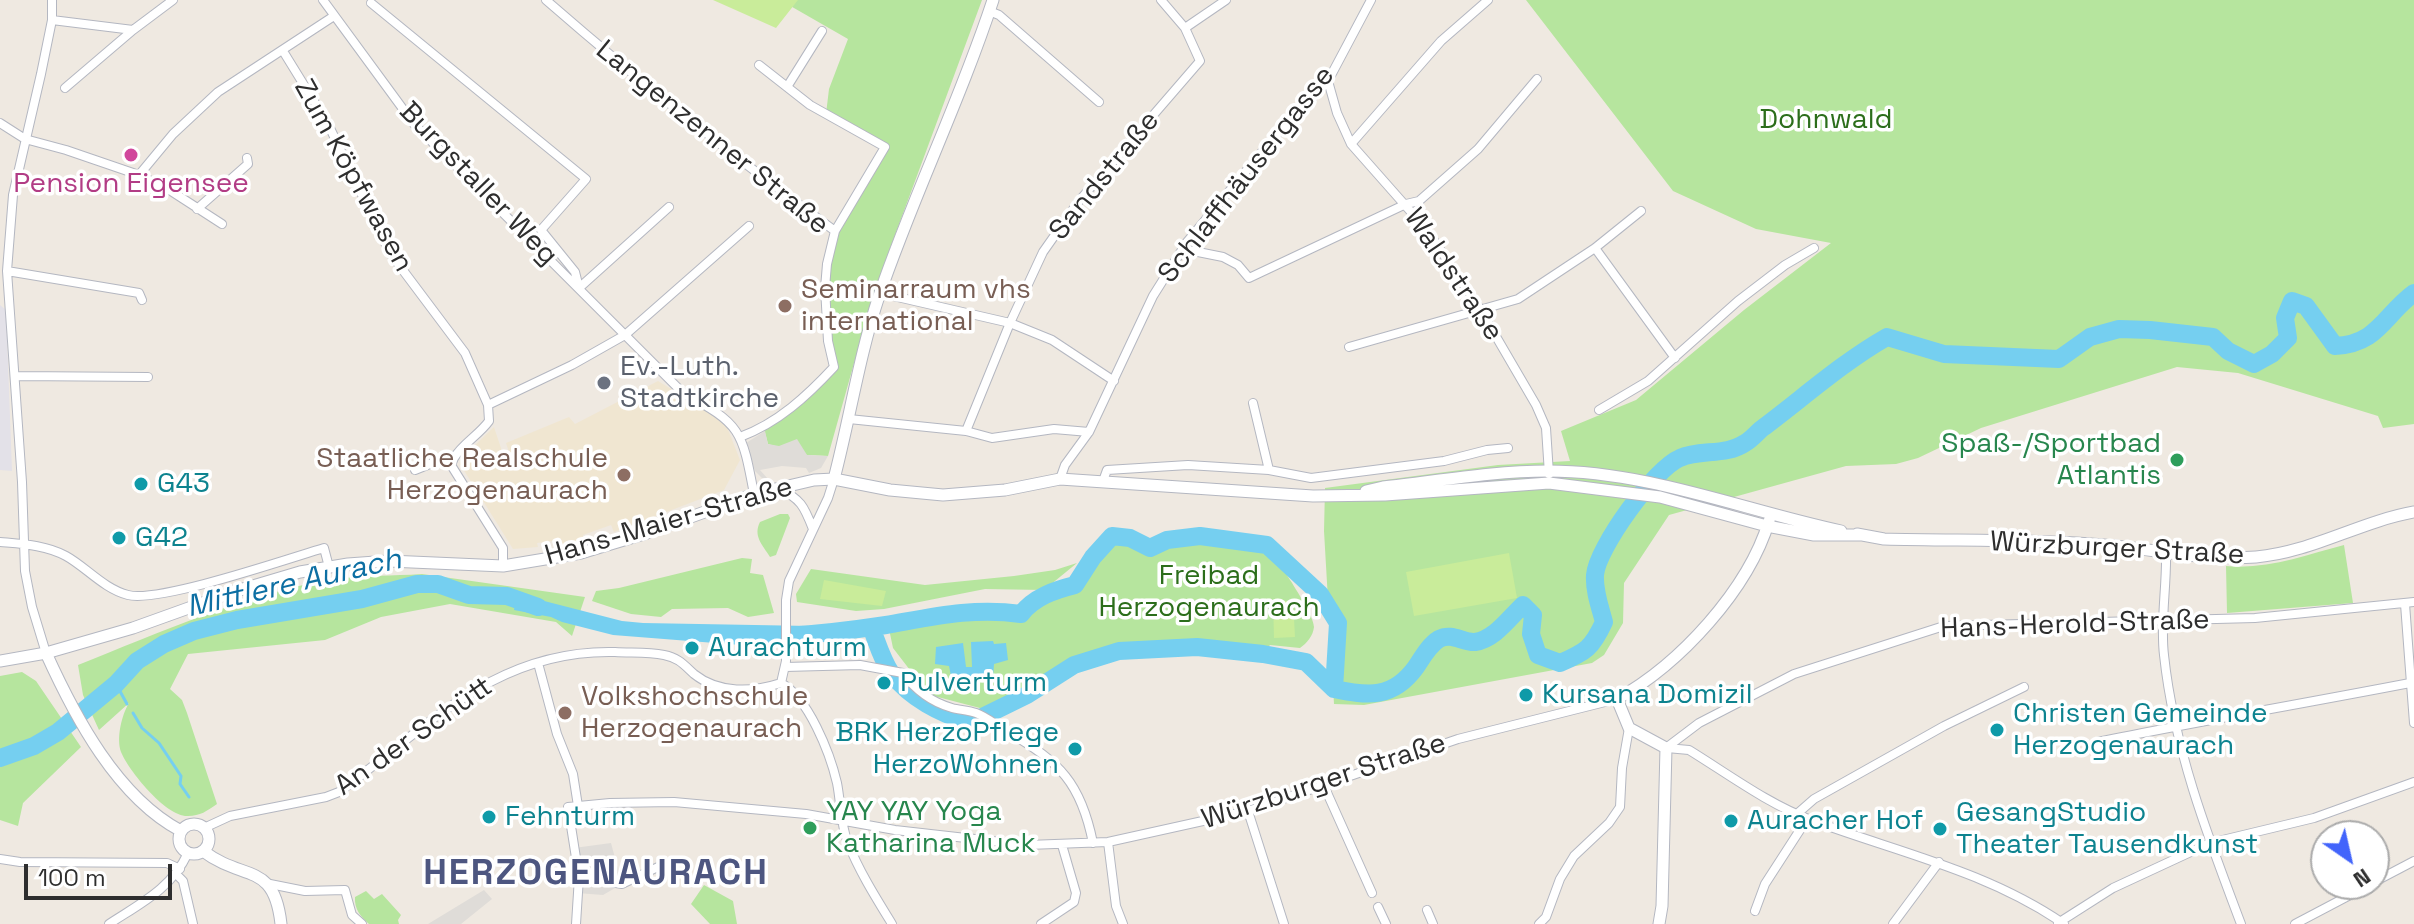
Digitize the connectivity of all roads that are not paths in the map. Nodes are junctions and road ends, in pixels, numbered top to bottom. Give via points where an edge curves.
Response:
1 (52, 0) edge
2 (173, 0) edge
3 (323, 0) edge
4 (546, 0) edge
5 (1161, 0) edge
6 (1226, 0) edge
7 (1371, 0) edge
8 (1488, 0) edge
9 (371, 3) dead end
10 (991, 5) edge
11 (334, 16) junction
12 (52, 20) junction
13 (1185, 28) junction
14 (133, 30) junction
15 (822, 31) dead end
16 (283, 51) junction
17 (759, 65) dead end
18 (1537, 79) dead end
19 (1328, 81) junction
20 (787, 87) junction
21 (65, 88) dead end
22 (1099, 102) dead end
23 (0, 123) edge
24 (25, 139) junction
25 (1351, 144) junction
26 (247, 158) dead end
27 (139, 175) junction
28 (1406, 204) junction
29 (669, 207) dead end
30 (197, 209) junction
31 (1641, 211) dead end
32 (222, 224) dead end
33 (749, 226) dead end
34 (835, 231) junction
35 (1595, 248) junction
36 (1814, 248) dead end
37 (1183, 249) junction
38 (7, 271) junction
39 (579, 288) junction
40 (880, 293) junction
41 (142, 300) dead end
42 (1480, 309) junction
43 (1010, 323) junction
44 (625, 335) junction
45 (1349, 347) dead end
46 (1675, 358) junction
47 (15, 376) junction
48 (148, 377) dead end
49 (1114, 381) junction
50 (1253, 403) dead end
51 (488, 405) junction
52 (1599, 410) dead end
53 (849, 419) junction
54 (966, 431) junction
55 (1089, 432) junction
56 (740, 437) junction
57 (1508, 448) dead end
58 (454, 458) junction
59 (415, 470) dead end
60 (1269, 470) junction
61 (1343, 476) junction
62 (1549, 477) junction
63 (834, 479) junction
64 (1060, 479) junction
65 (1103, 481) junction
66 (777, 488) junction
67 (754, 494) junction
68 (1345, 496) junction
69 (1771, 512) junction
70 (2414, 512) edge
71 (1767, 526) junction
72 (813, 529) junction
73 (1862, 535) junction
74 (0, 542) edge
75 (24, 544) junction
76 (2166, 552) junction
77 (503, 566) junction
78 (329, 567) junction
79 (2409, 603) edge
80 (2164, 619) junction
81 (46, 653) junction
82 (0, 661) edge
83 (538, 663) junction
84 (785, 664) junction
85 (781, 683) junction
86 (2410, 683) junction
87 (2024, 687) dead end
88 (1617, 699) junction
89 (2414, 723) edge
90 (2174, 727) junction
91 (1629, 728) junction
92 (2112, 739) dead end
93 (1666, 748) junction
94 (2414, 782) edge
95 (1324, 786) junction
96 (578, 806) junction
97 (1248, 811) junction
98 (1798, 813) junction
99 (841, 819) junction
100 (1807, 819) junction
101 (204, 828) junction
102 (181, 831) junction
103 (1108, 842) junction
104 (1093, 843) junction
105 (2210, 843) junction
106 (1062, 845) junction
107 (203, 851) junction
108 (188, 853) junction
109 (0, 859) edge
110 (2414, 861) edge
111 (1939, 862) junction
112 (658, 867) dead end
113 (178, 872) junction
114 (2390, 874) edge
115 (579, 877) junction
116 (270, 884) junction
117 (1372, 893) dead end
118 (2340, 900) edge
119 (1378, 907) dead end
120 (1427, 910) dead end
121 (1755, 911) dead end
122 (2061, 923) edge
123 (109, 924) edge
124 (193, 924) edge
125 (281, 924) edge
126 (362, 924) edge
127 (576, 924) edge
128 (892, 924) edge
129 (1041, 924) edge
130 (1123, 924) edge
131 (1284, 924) edge
132 (1386, 924) edge
133 (1433, 924) edge
134 (1539, 924) edge
135 (1659, 924) edge
136 (1893, 924) edge
137 (2241, 924) edge
138 (2295, 924) edge

1 - 12 street
2 - 14 street
3 - 11 street, Burgstaller Weg
4 - 34 street, Langenzenner Straße via 651,92
5 - 13 street
6 - 13 street
7 - 19 street, Schlaffhäusergasse
8 - 25 street via 1441,41
9 - 39 street via 586,179 541,230 575,272
10 - 22 street
10 - 40 street
11 - 16 street
11 - 39 street, Burgstaller Weg via 414,124
12 - 14 street
12 - 24 street
13 - 43 street, Sandstraße via 1200,61 1079,201 1043,252
14 - 21 street
15 - 20 street
16 - 27 street via 218,92
16 - 51 street, Zum Köpfwasen via 328,124 390,253 465,353
17 - 20 street
18 - 28 street via 1478,149 1419,201
19 - 25 street, Waldstraße
19 - 37 street, Schlaffhäusergasse
20 - 34 street via 885,147
23 - 24 street
24 - 27 street
24 - 38 street via 13,195
25 - 28 street, Waldstraße
26 - 30 street via 248,164
27 - 30 street
28 - 37 street via 1249,278 1223,257
28 - 42 street, Waldstraße
29 - 39 street, Burgstaller Weg
30 - 32 street
31 - 35 street
33 - 44 street
34 - 56 street, Langenzenner Straße via 825,288 834,367 788,411
35 - 42 street via 1518,299
35 - 46 street
36 - 46 street via 1738,301
37 - 49 street, Schlaffhäusergasse via 1153,296
38 - 41 street via 139,293
38 - 47 street
39 - 44 street, Burgstaller Weg
40 - 43 street
40 - 53 street
42 - 45 street
42 - 62 street, Waldstraße via 1546,428
43 - 49 street via 1052,340
43 - 54 street, Sandstraße
44 - 51 street
44 - 56 street, Burgstaller Weg via 683,393 723,415
46 - 52 street
47 - 48 street
47 - 75 street
49 - 55 street, Schlaffhäusergasse
50 - 60 street
51 - 58 street via 489,421
53 - 54 street
53 - 63 street
54 - 55 street via 992,438 1054,429
55 - 64 street, Schlaffhäusergasse
56 - 67 street, Burgstaller Weg
57 - 61 street
58 - 59 street
58 - 77 street via 451,465 503,548
60 - 61 street via 1311,478
60 - 65 street via 1188,465 1107,470
61 - 68 street
62 - 68 street, Hans-Maier-Straße via 1510,473
62 - 69 street, Hans-Maier-Straße via 1617,477
62 - 71 street, Hans-Maier-Straße via 1690,504
63 - 64 street, Hans-Maier-Straße via 943,495
63 - 66 street, Hans-Maier-Straße
63 - 72 street
64 - 65 street, Hans-Maier-Straße
65 - 68 street, Hans-Maier-Straße
66 - 67 street, Hans-Maier-Straße
66 - 72 street via 796,496
67 - 77 street, Hans-Maier-Straße via 606,546
69 - 71 street, Würzburger Straße
69 - 73 street, Würzburger Straße
70 - 76 street, Würzburger Straße via 2273,555
71 - 73 street, Würzburger Straße via 1814,535
71 - 88 street, Würzburger Straße via 1751,564 1717,611 1657,671
72 - 84 street via 789,581
73 - 76 street, Würzburger Straße
74 - 75 street
75 - 78 street via 65,555 129,595 159,594 324,548
75 - 81 street via 32,607
76 - 80 street
77 - 78 street, Hans-Maier-Straße via 423,561
78 - 81 street, Hans-Maier-Straße via 263,581
79 - 80 street, Hans-Herold-Straße via 2255,618
79 - 86 street
80 - 90 street via 2163,652
80 - 93 street, Hans-Herold-Straße via 1944,626 1794,674 1699,723
81 - 82 street, Hans-Maier-Straße
81 - 102 street via 95,743 141,803
83 - 85 street, An der Schütt via 563,654 648,653 682,661 716,686 746,691
83 - 96 street
83 - 101 street, An der Schütt via 488,682 444,710 339,792 230,816
84 - 85 street
84 - 104 street via 860,665 903,673 929,699 982,717 1061,769 1073,784
85 - 99 street via 794,690 819,734 835,774
86 - 89 street
86 - 90 street
87 - 98 street via 1944,726
88 - 91 street
88 - 95 street, Würzburger Straße via 1458,739
90 - 92 street
90 - 105 street
91 - 93 street
91 - 134 street via 1620,807 1574,856
93 - 98 street via 1689,750
93 - 135 street
94 - 105 street via 2314,818
95 - 97 street, Würzburger Straße
95 - 117 street
96 - 99 street, Würzburger Straße via 674,802
96 - 115 street, Würzburger Straße via 568,807
97 - 103 street, Würzburger Straße
97 - 131 street
98 - 100 street
99 - 106 street, Würzburger Straße via 895,830
99 - 128 street via 857,863
100 - 111 street
100 - 121 street via 1765,884
101 - 102 street via 192,824
101 - 107 street via 209,842
102 - 108 street via 180,846
103 - 104 street, Würzburger Straße
103 - 130 street
104 - 106 street, Würzburger Straße
105 - 122 street via 2113,888
105 - 137 street
106 - 129 street via 1074,902
107 - 108 street
107 - 116 street
108 - 113 street
109 - 113 street via 164,863
110 - 114 street
111 - 122 street
111 - 136 street
112 - 115 street via 622,884
113 - 123 street
113 - 124 street
115 - 127 street
116 - 125 street
116 - 126 street via 305,891 345,890 352,915
118 - 138 street
119 - 132 street
120 - 133 street

